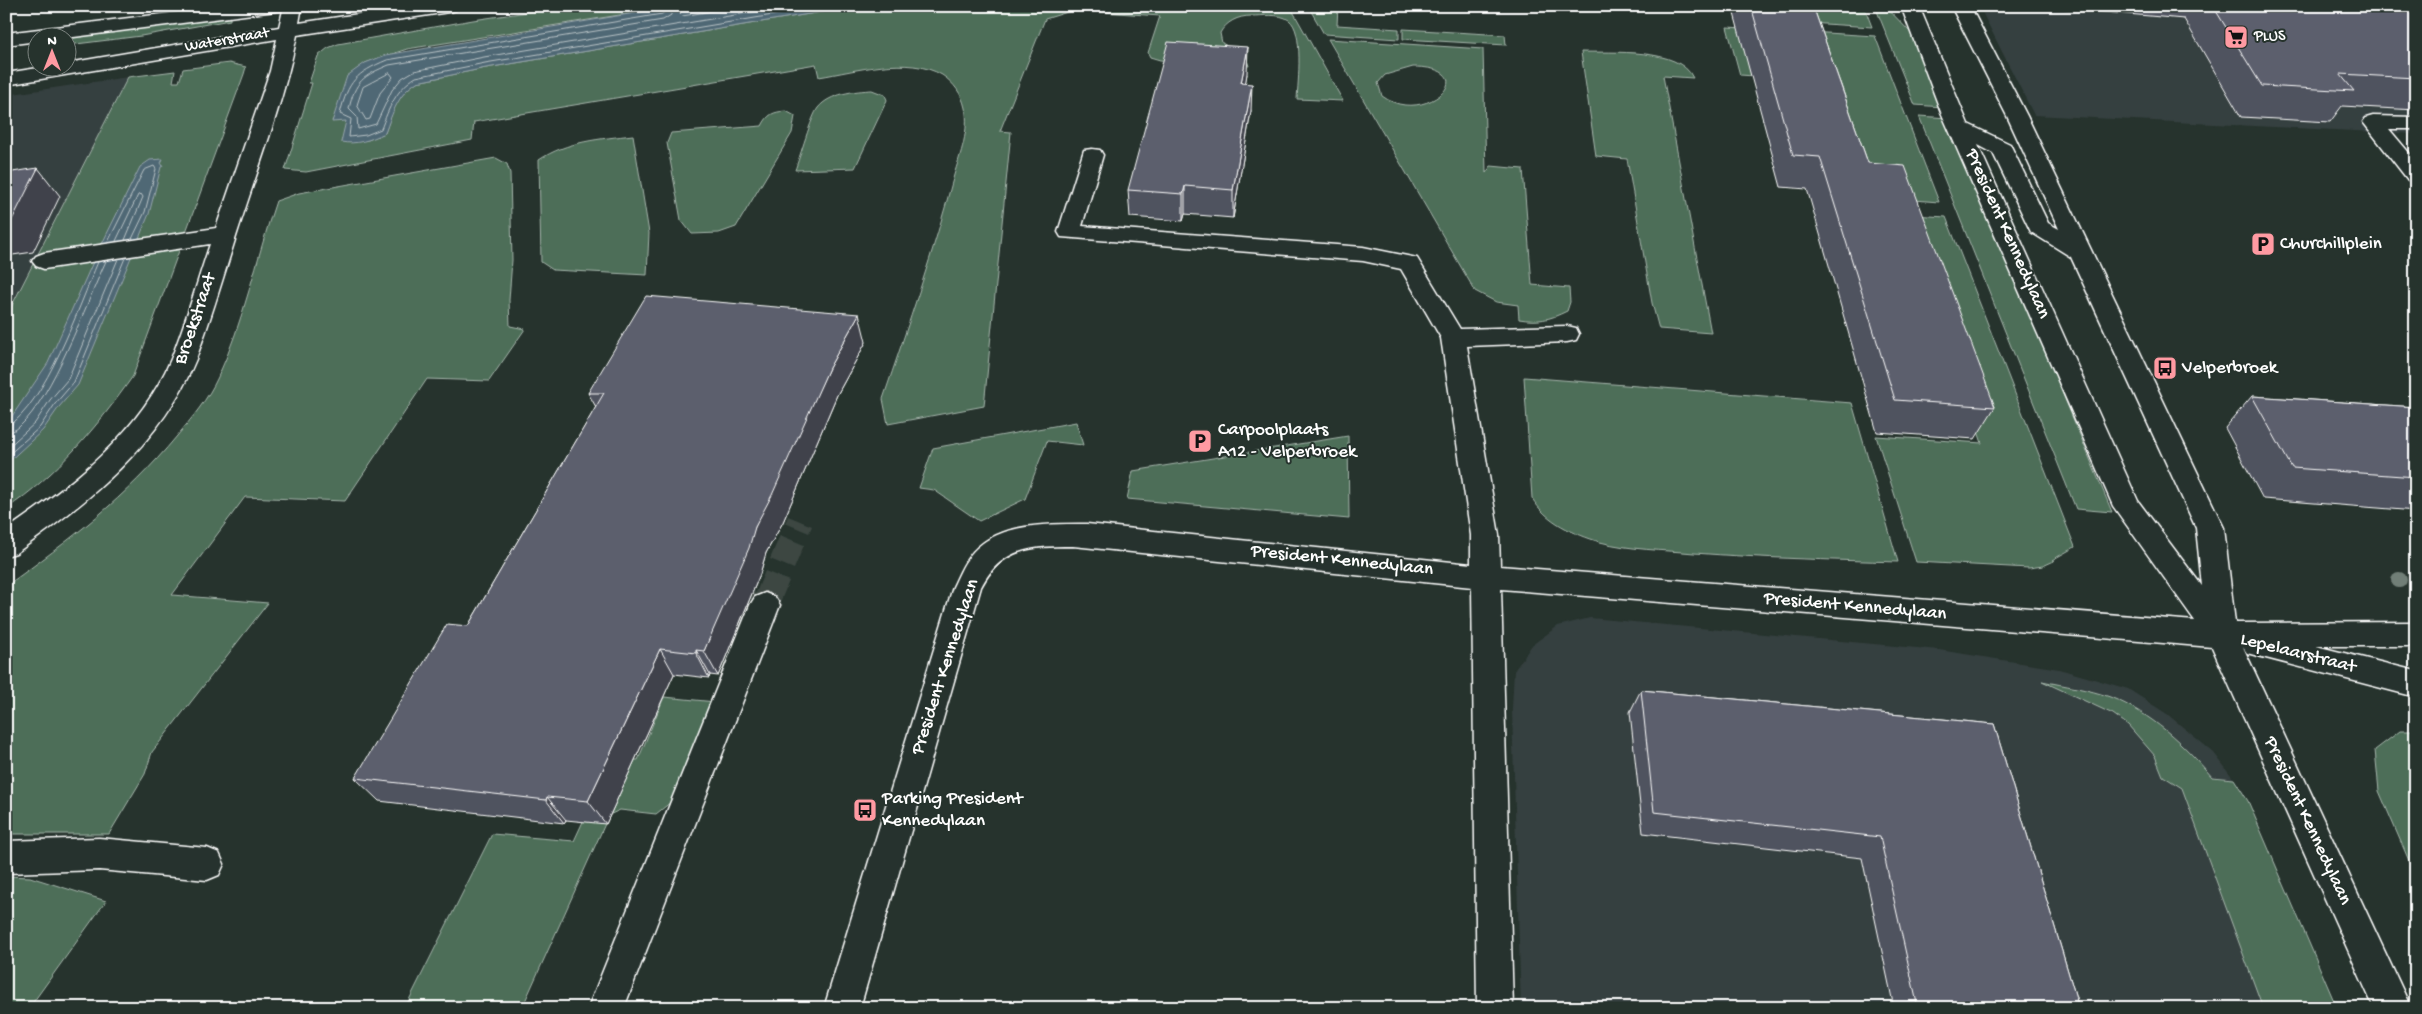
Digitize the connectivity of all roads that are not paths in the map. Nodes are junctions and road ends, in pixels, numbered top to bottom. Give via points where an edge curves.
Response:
1 (277, 6) edge
2 (293, 6) edge
3 (449, 6) edge
4 (1910, 6) edge
5 (1960, 6) edge
6 (287, 31) junction
7 (6, 40) edge
8 (6, 79) edge
9 (2416, 123) edge
10 (1960, 128) junction
11 (1092, 155) dead end
12 (2416, 175) edge
13 (226, 234) junction
14 (2080, 252) junction
15 (44, 261) dead end
16 (1567, 334) dead end
17 (1452, 338) junction
18 (6, 546) edge
19 (1488, 577) junction
20 (765, 605) tunnel mouth
21 (2416, 634) edge
22 (2222, 635) junction
23 (2416, 684) edge
24 (6, 857) edge
25 (207, 864) dead end
26 (606, 1008) edge
27 (842, 1008) edge
28 (1495, 1008) edge
29 (2393, 1008) edge

1 - 7 street, Waterstraat
2 - 6 street, Broekstraat
3 - 6 street, Waterstraat
4 - 10 street, President Kennedylaan via 1950,112
5 - 14 street, President Kennedylaan via 2017,116
6 - 8 street, Waterstraat
6 - 13 street, Broekstraat via 280,71
9 - 12 street via 2373,122
10 - 14 street via 2002,149 2039,227
10 - 22 street, President Kennedylaan via 2127,506
11 - 17 street via 1069,232 1363,254 1409,263
13 - 15 street
13 - 18 street, Broekstraat via 183,359 169,388 148,418 101,470 53,512
14 - 22 street, President Kennedylaan via 2210,528
16 - 17 street
17 - 19 street via 1485,535
19 - 22 street, President Kennedylaan
19 - 27 street, President Kennedylaan via 1087,535 1047,535 1001,545 980,563 967,587
19 - 28 street
20 - 26 street
21 - 22 street, Lepelaarstraat
22 - 23 street, Lepelaarstraat
22 - 29 street, President Kennedylaan
24 - 25 street via 99,854

